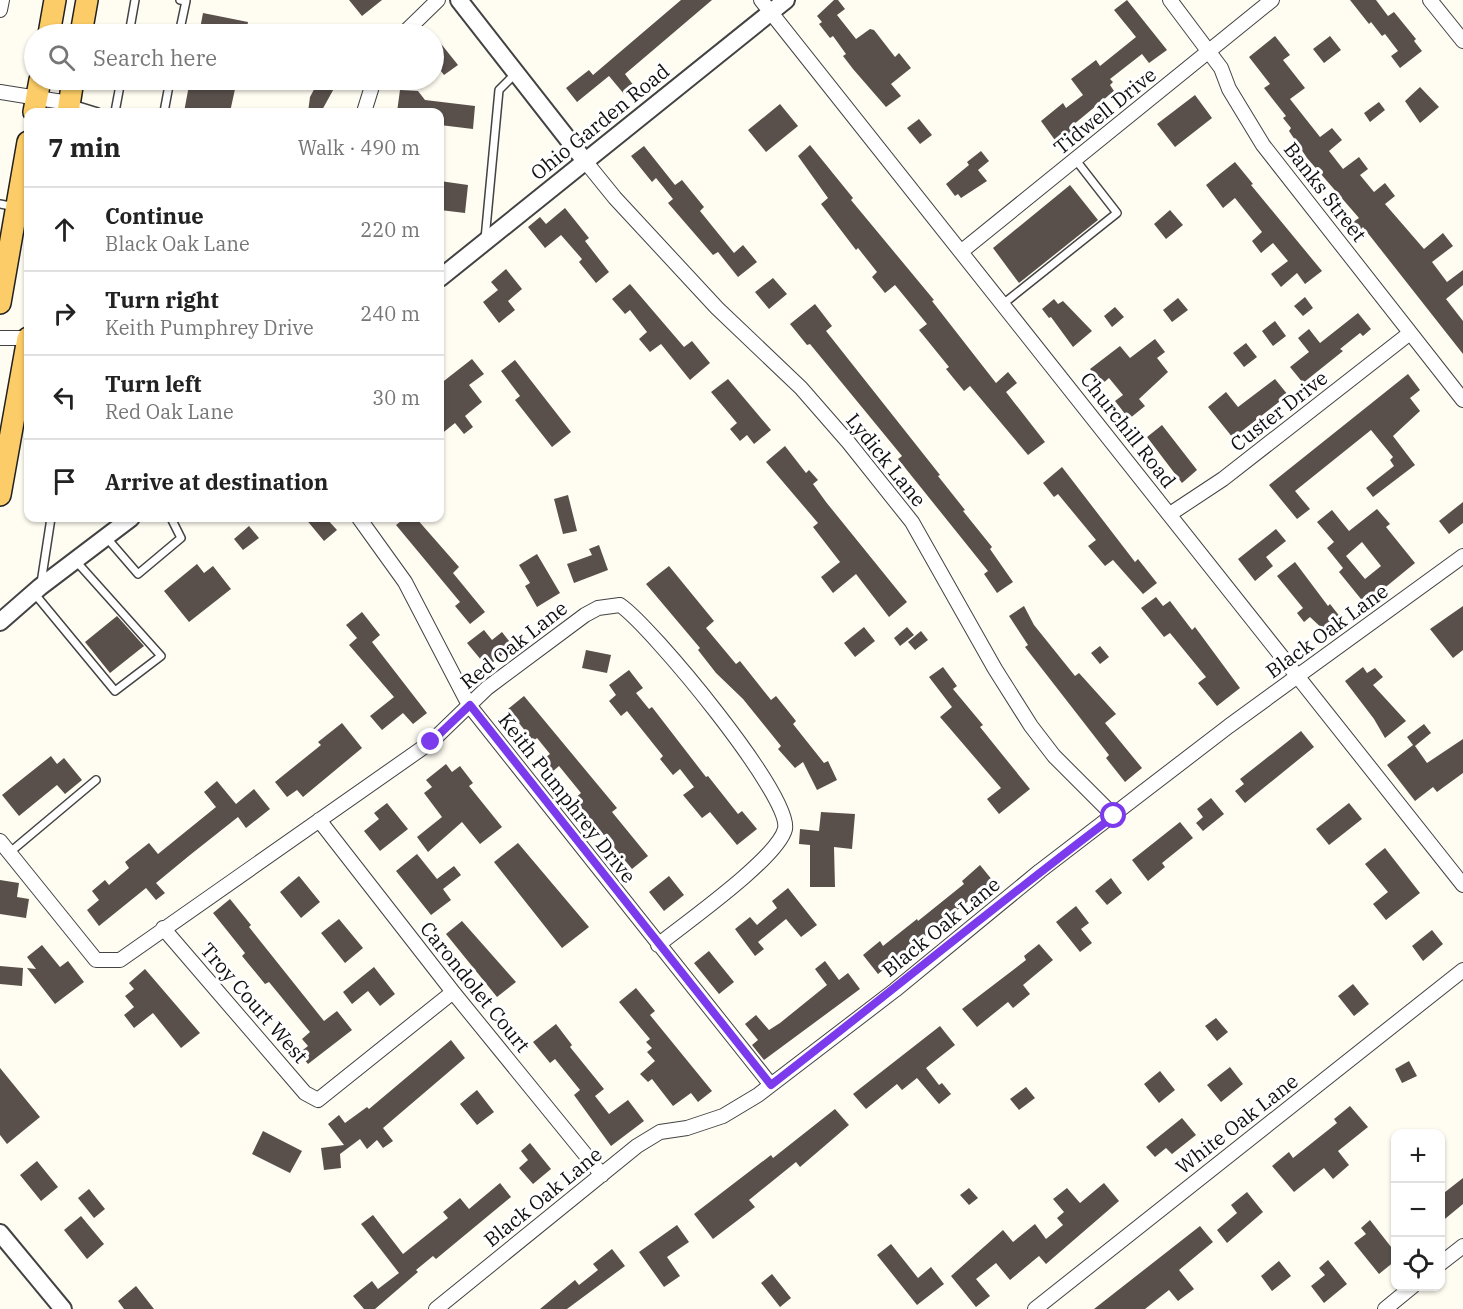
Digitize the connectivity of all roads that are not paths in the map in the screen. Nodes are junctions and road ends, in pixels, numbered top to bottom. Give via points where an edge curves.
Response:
1 (2, 0) edge
2 (56, 0) edge
3 (87, 0) edge
4 (135, 0) edge
5 (180, 0) edge
6 (438, 0) edge
7 (459, 0) edge
8 (786, 0) edge
9 (1170, 0) edge
10 (1272, 0) edge
11 (1430, 0) edge
12 (766, 6) edge
13 (0, 10) edge
14 (51, 24) edge
15 (83, 24) edge
16 (131, 24) edge
17 (181, 24) edge
18 (413, 24) edge
19 (1461, 35) edge
20 (1209, 51) junction
21 (516, 73) junction
22 (72, 90) edge
23 (119, 90) edge
24 (168, 90) edge
25 (371, 90) edge
26 (0, 92) edge
27 (36, 97) edge
28 (68, 108) edge
29 (116, 108) edge
30 (165, 108) edge
31 (365, 108) edge
32 (24, 155) edge
33 (1075, 159) junction
34 (585, 161) junction
35 (9, 205) edge
36 (484, 241) junction
37 (962, 251) junction
38 (444, 275) edge
39 (0, 303) edge
40 (1004, 304) junction
41 (1410, 333) junction
42 (0, 338) edge
43 (24, 338) edge
44 (24, 360) edge
45 (1463, 400) edge
46 (0, 495) edge
47 (1170, 514) junction
48 (50, 522) edge
49 (126, 522) edge
50 (173, 522) edge
51 (362, 522) edge
52 (106, 537) junction
53 (1463, 556) edge
54 (75, 560) junction
55 (37, 590) junction
56 (0, 622) edge
57 (1299, 675) junction
58 (470, 705) junction
59 (96, 780) dead end
60 (1114, 816) junction
61 (319, 820) junction
62 (0, 841) edge
63 (9, 853) junction
64 (1463, 885) edge
65 (163, 928) junction
66 (658, 945) junction
67 (1463, 970) edge
68 (453, 992) junction
69 (771, 1085) junction
70 (602, 1175) junction
71 (0, 1233) edge
72 (1463, 1246) edge
73 (1445, 1260) edge
74 (1408, 1291) edge
75 (63, 1309) edge
76 (436, 1309) edge
77 (1035, 1309) edge
78 (1385, 1309) edge

1 - 13 street
2 - 14 main road
3 - 15 main road
4 - 16 lane
5 - 17 lane via 186,1
6 - 18 street
7 - 21 street
8 - 12 street, Ohio Garden Road
9 - 20 street, Banks Street
10 - 20 street, Tidwell Drive
11 - 19 street
12 - 34 street, Ohio Garden Road
12 - 37 street, Churchill Road
20 - 33 street, Tidwell Drive
20 - 41 street, Banks Street via 1263,145
21 - 34 street
21 - 36 lane via 499,90
22 - 28 main road
23 - 29 lane
24 - 30 lane
25 - 31 street
26 - 27 street
27 - 28 street
32 - 35 main road
33 - 37 street, Tidwell Drive
33 - 40 lane via 1117,213
34 - 36 street, Ohio Garden Road
34 - 60 street, Lydick Lane via 717,308 801,388 849,443 912,522 1031,726 1054,756
35 - 39 main road
36 - 38 street, Ohio Garden Road
37 - 40 street, Churchill Road
40 - 47 street, Churchill Road
41 - 45 street, Banks Street
41 - 47 street, Custer Drive via 1223,479
42 - 43 street
44 - 46 main road
47 - 57 street, Churchill Road
48 - 55 lane
49 - 52 street
50 - 52 lane via 181,538 138,574
51 - 58 street, Keith Pumphrey Drive via 405,582
52 - 54 street
53 - 57 street, Black Oak Lane
54 - 55 street
54 - 55 lane via 161,656 115,691
55 - 56 street
57 - 60 street, Black Oak Lane
57 - 64 street, Churchill Road
58 - 61 street, Red Oak Lane via 431,742
58 - 66 street, Keith Pumphrey Drive
58 - 66 street, Red Oak Lane via 585,615 620,604 750,755 784,813 785,830 763,860
59 - 63 lane
60 - 69 street, Black Oak Lane
61 - 65 street, Red Oak Lane
61 - 68 street, Carondolet Court
62 - 63 street, Red Oak Lane
63 - 65 street, Red Oak Lane via 96,960 120,960
65 - 68 street, Troy Court West via 305,1093 318,1100
66 - 69 street, Keith Pumphrey Drive
67 - 77 street, White Oak Lane
68 - 70 street, Carondolet Court
69 - 70 street, Black Oak Lane via 723,1116 660,1132 636,1146
70 - 76 street, Black Oak Lane
71 - 75 street
72 - 73 street
74 - 78 street

